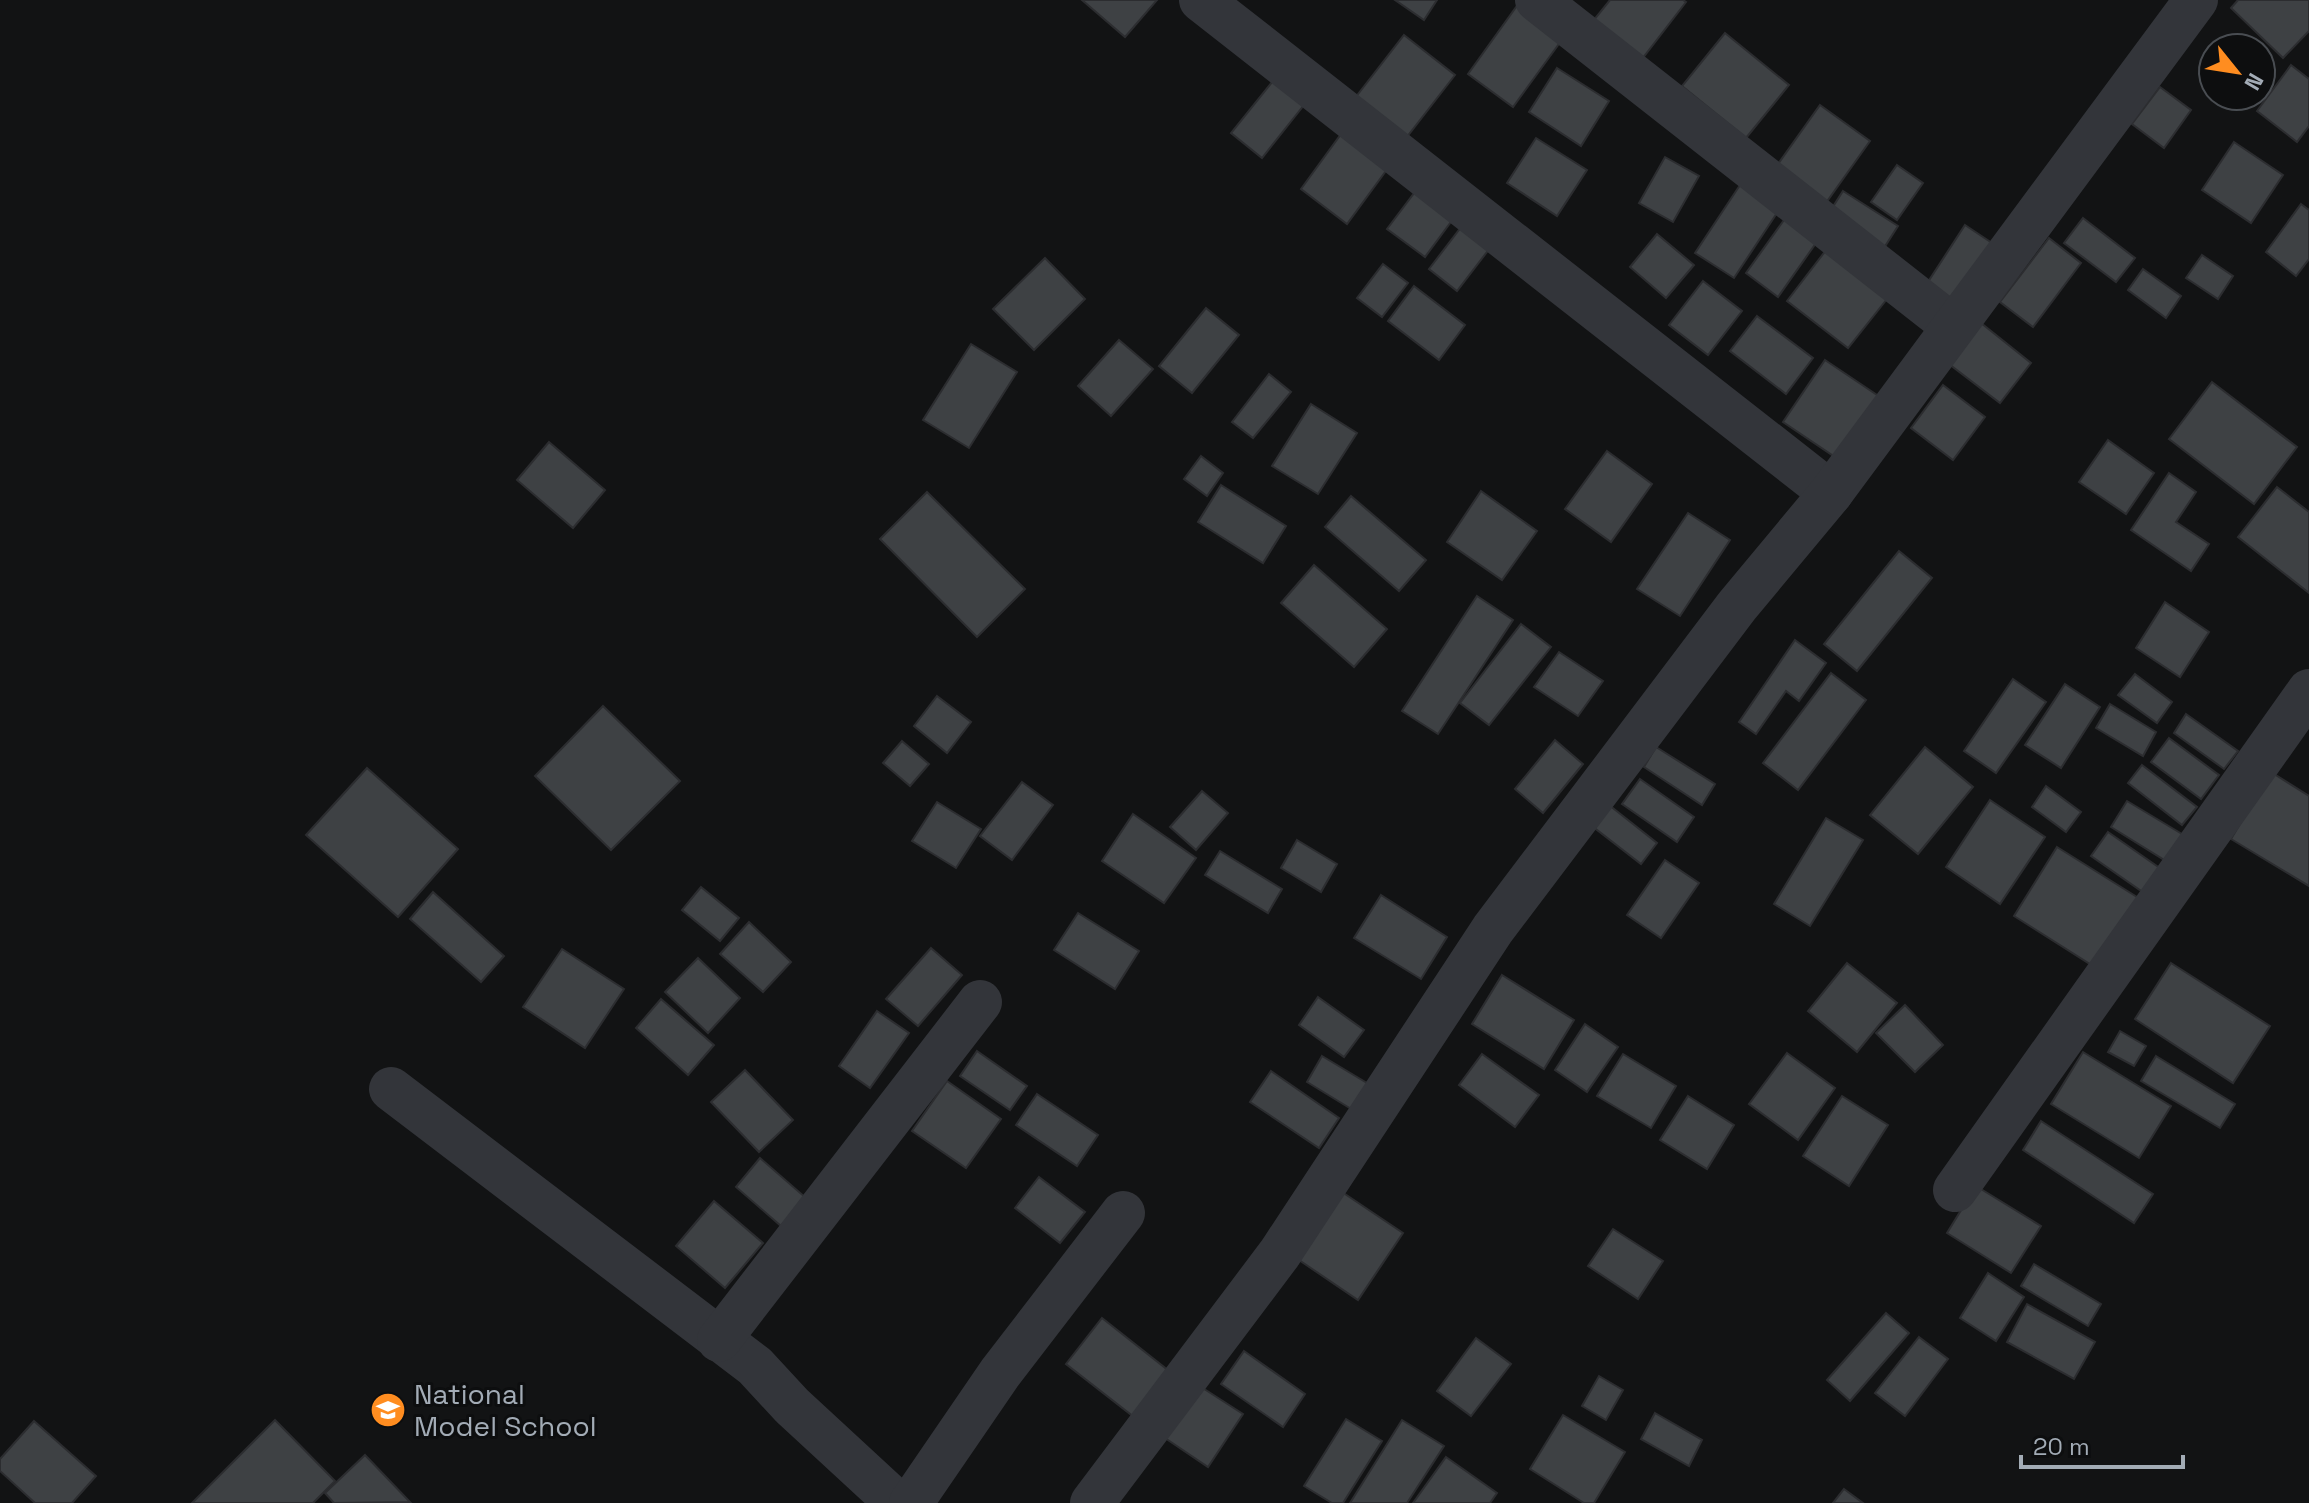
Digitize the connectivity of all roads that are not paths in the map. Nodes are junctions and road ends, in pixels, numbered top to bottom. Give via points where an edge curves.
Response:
1 (1201, 0) edge
2 (1537, 0) edge
3 (2196, 0) edge
4 (1953, 326) junction
5 (1831, 493) junction
6 (2309, 691) edge
7 (980, 1002) dead end
8 (391, 1089) dead end
9 (1955, 1190) dead end
10 (1123, 1213) dead end
11 (719, 1340) junction
12 (897, 1503) edge
13 (911, 1503) edge
14 (1092, 1503) edge

1 - 5 street
2 - 4 street
3 - 4 street
4 - 5 street
5 - 14 street via 1737,606 1493,929 1280,1253
6 - 9 street
7 - 11 street
8 - 11 street
10 - 13 street via 1000,1373
11 - 12 street via 755,1366

